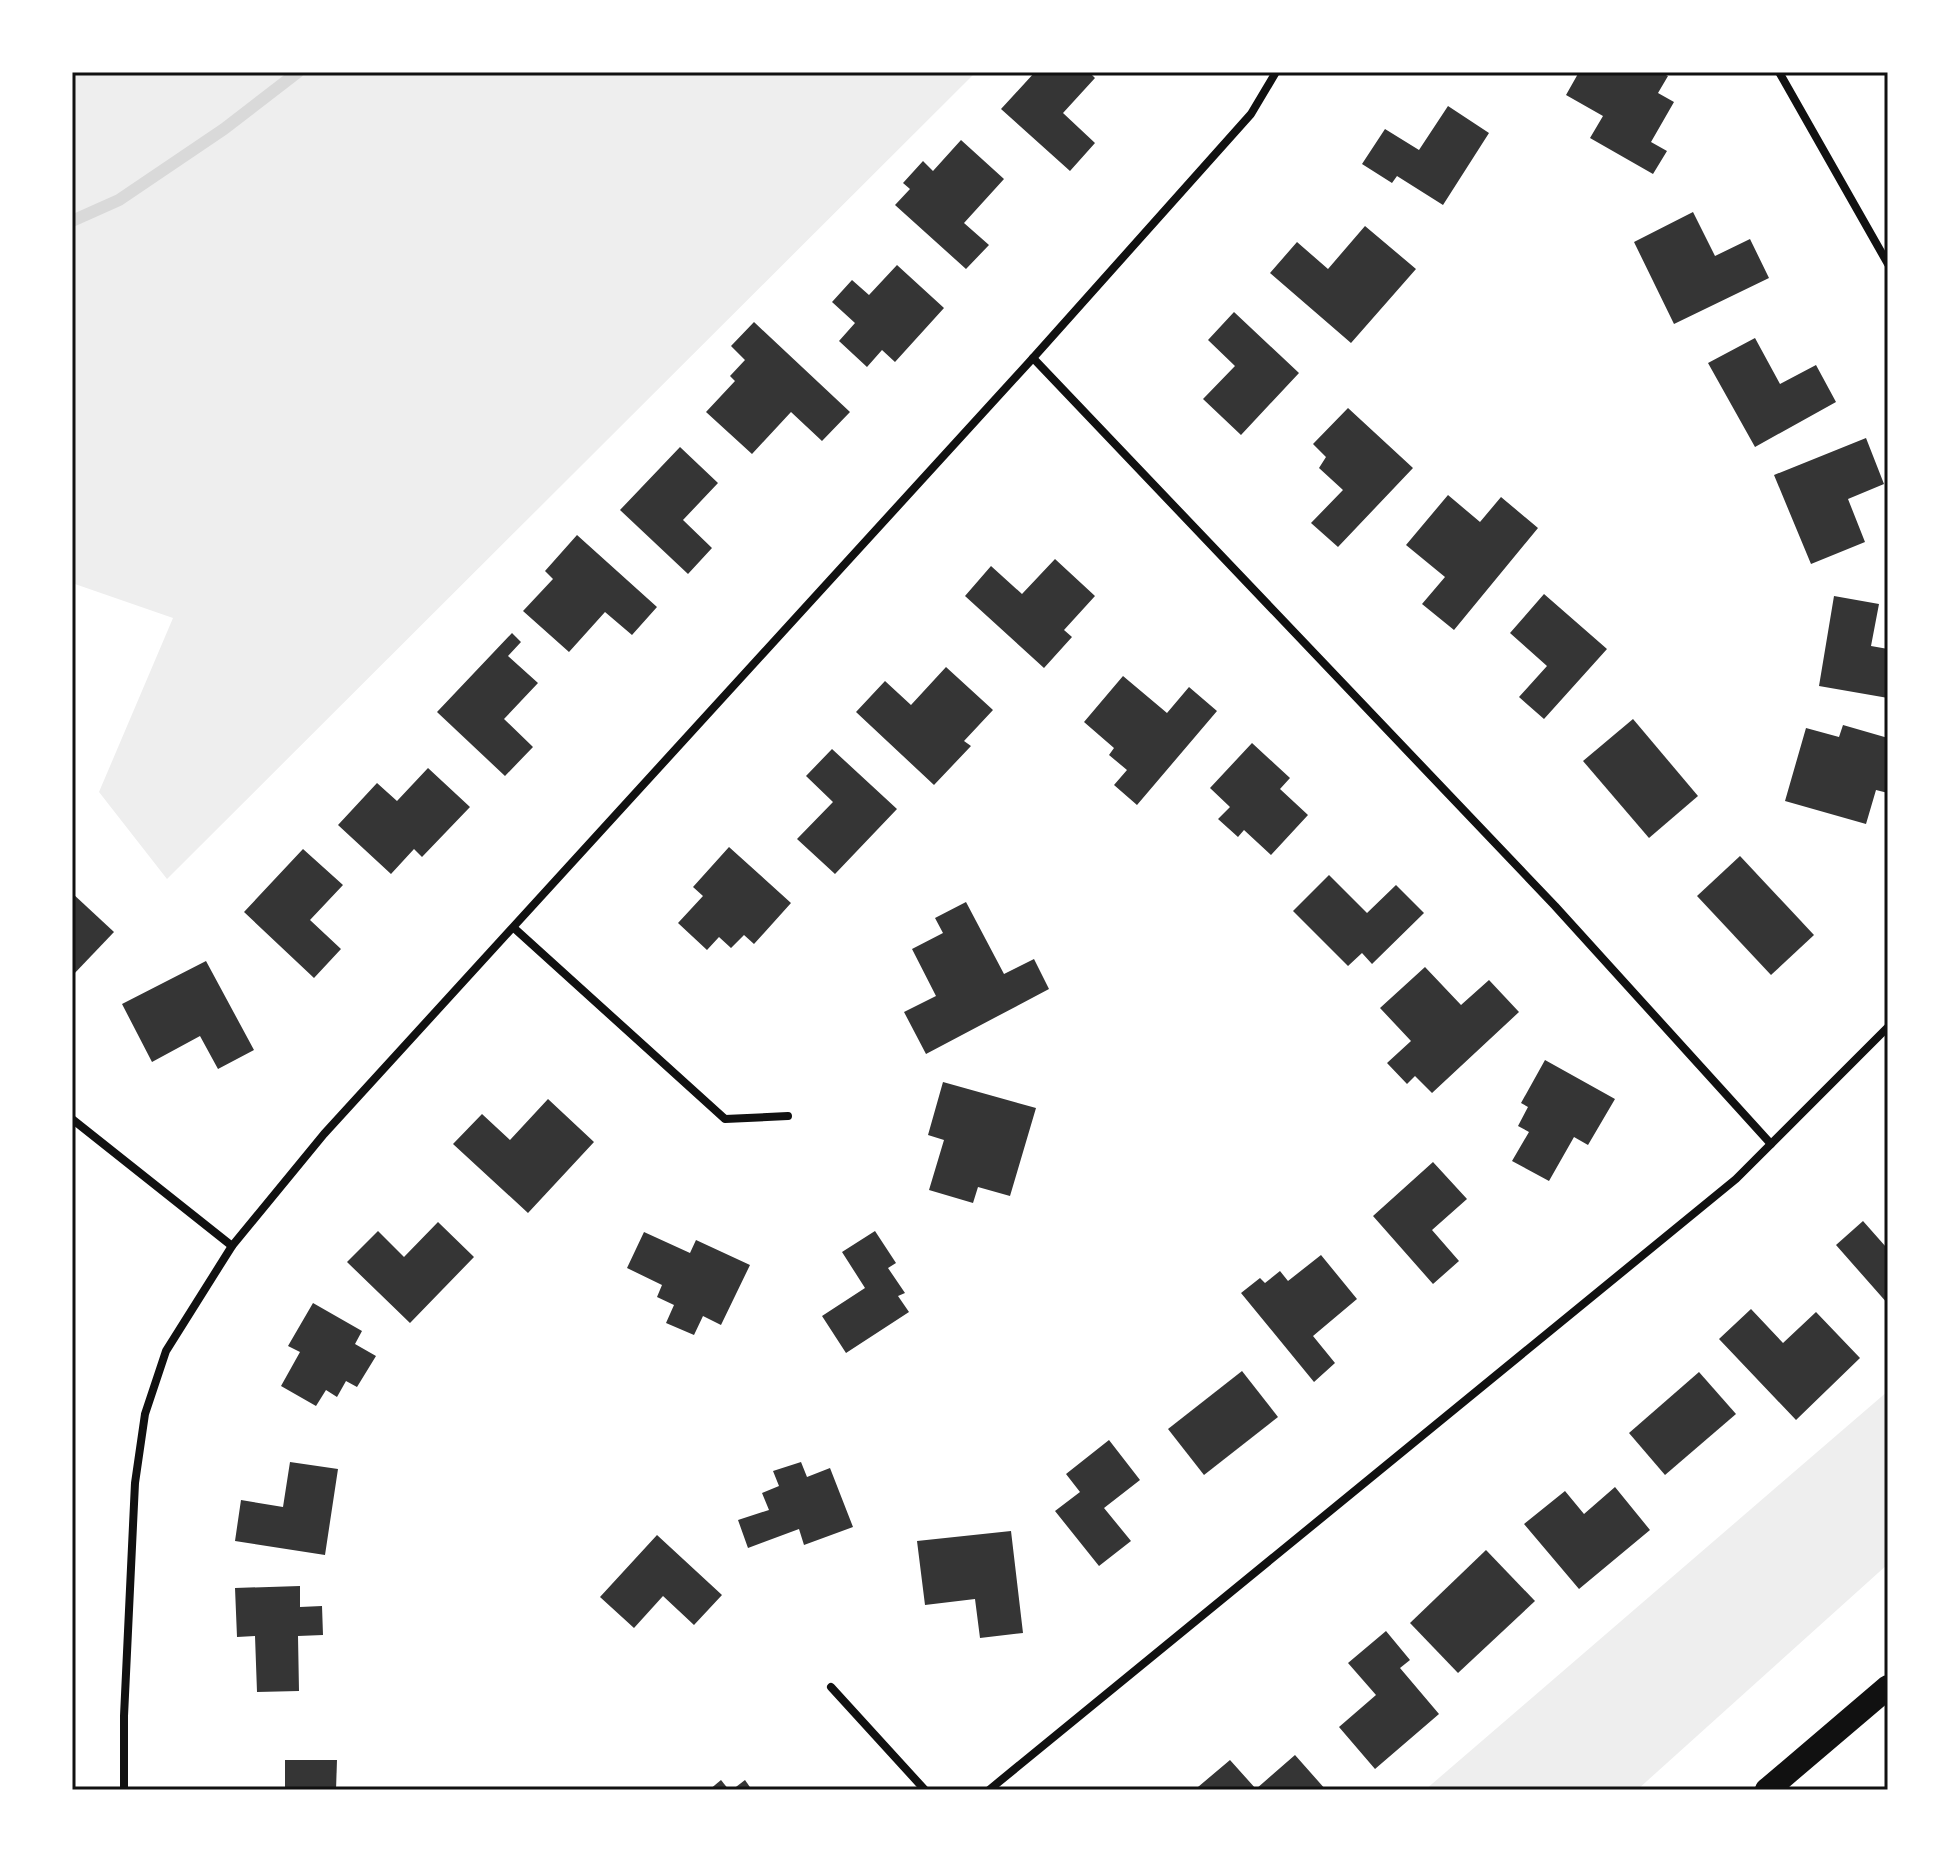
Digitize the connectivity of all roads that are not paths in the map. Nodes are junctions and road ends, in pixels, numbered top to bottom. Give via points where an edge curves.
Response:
1 (1276, 72) edge
2 (1779, 72) edge
3 (1888, 264) edge
4 (1033, 358) junction
5 (514, 928) junction
6 (1888, 1027) edge
7 (788, 1116) dead end
8 (72, 1119) edge
9 (1771, 1144) junction
10 (232, 1246) junction
11 (831, 1687) dead end
12 (1888, 1687) edge
13 (124, 1790) edge
14 (925, 1790) edge
15 (989, 1790) edge
16 (1767, 1790) edge

1 - 4 street via 1251,114
2 - 3 street
4 - 5 street
4 - 9 street via 1555,906
5 - 7 street via 725,1119
5 - 10 street via 324,1134
6 - 9 street
8 - 10 street
9 - 15 street via 1736,1179
10 - 13 street via 166,1351 145,1414 135,1483
11 - 14 street
12 - 16 highway

